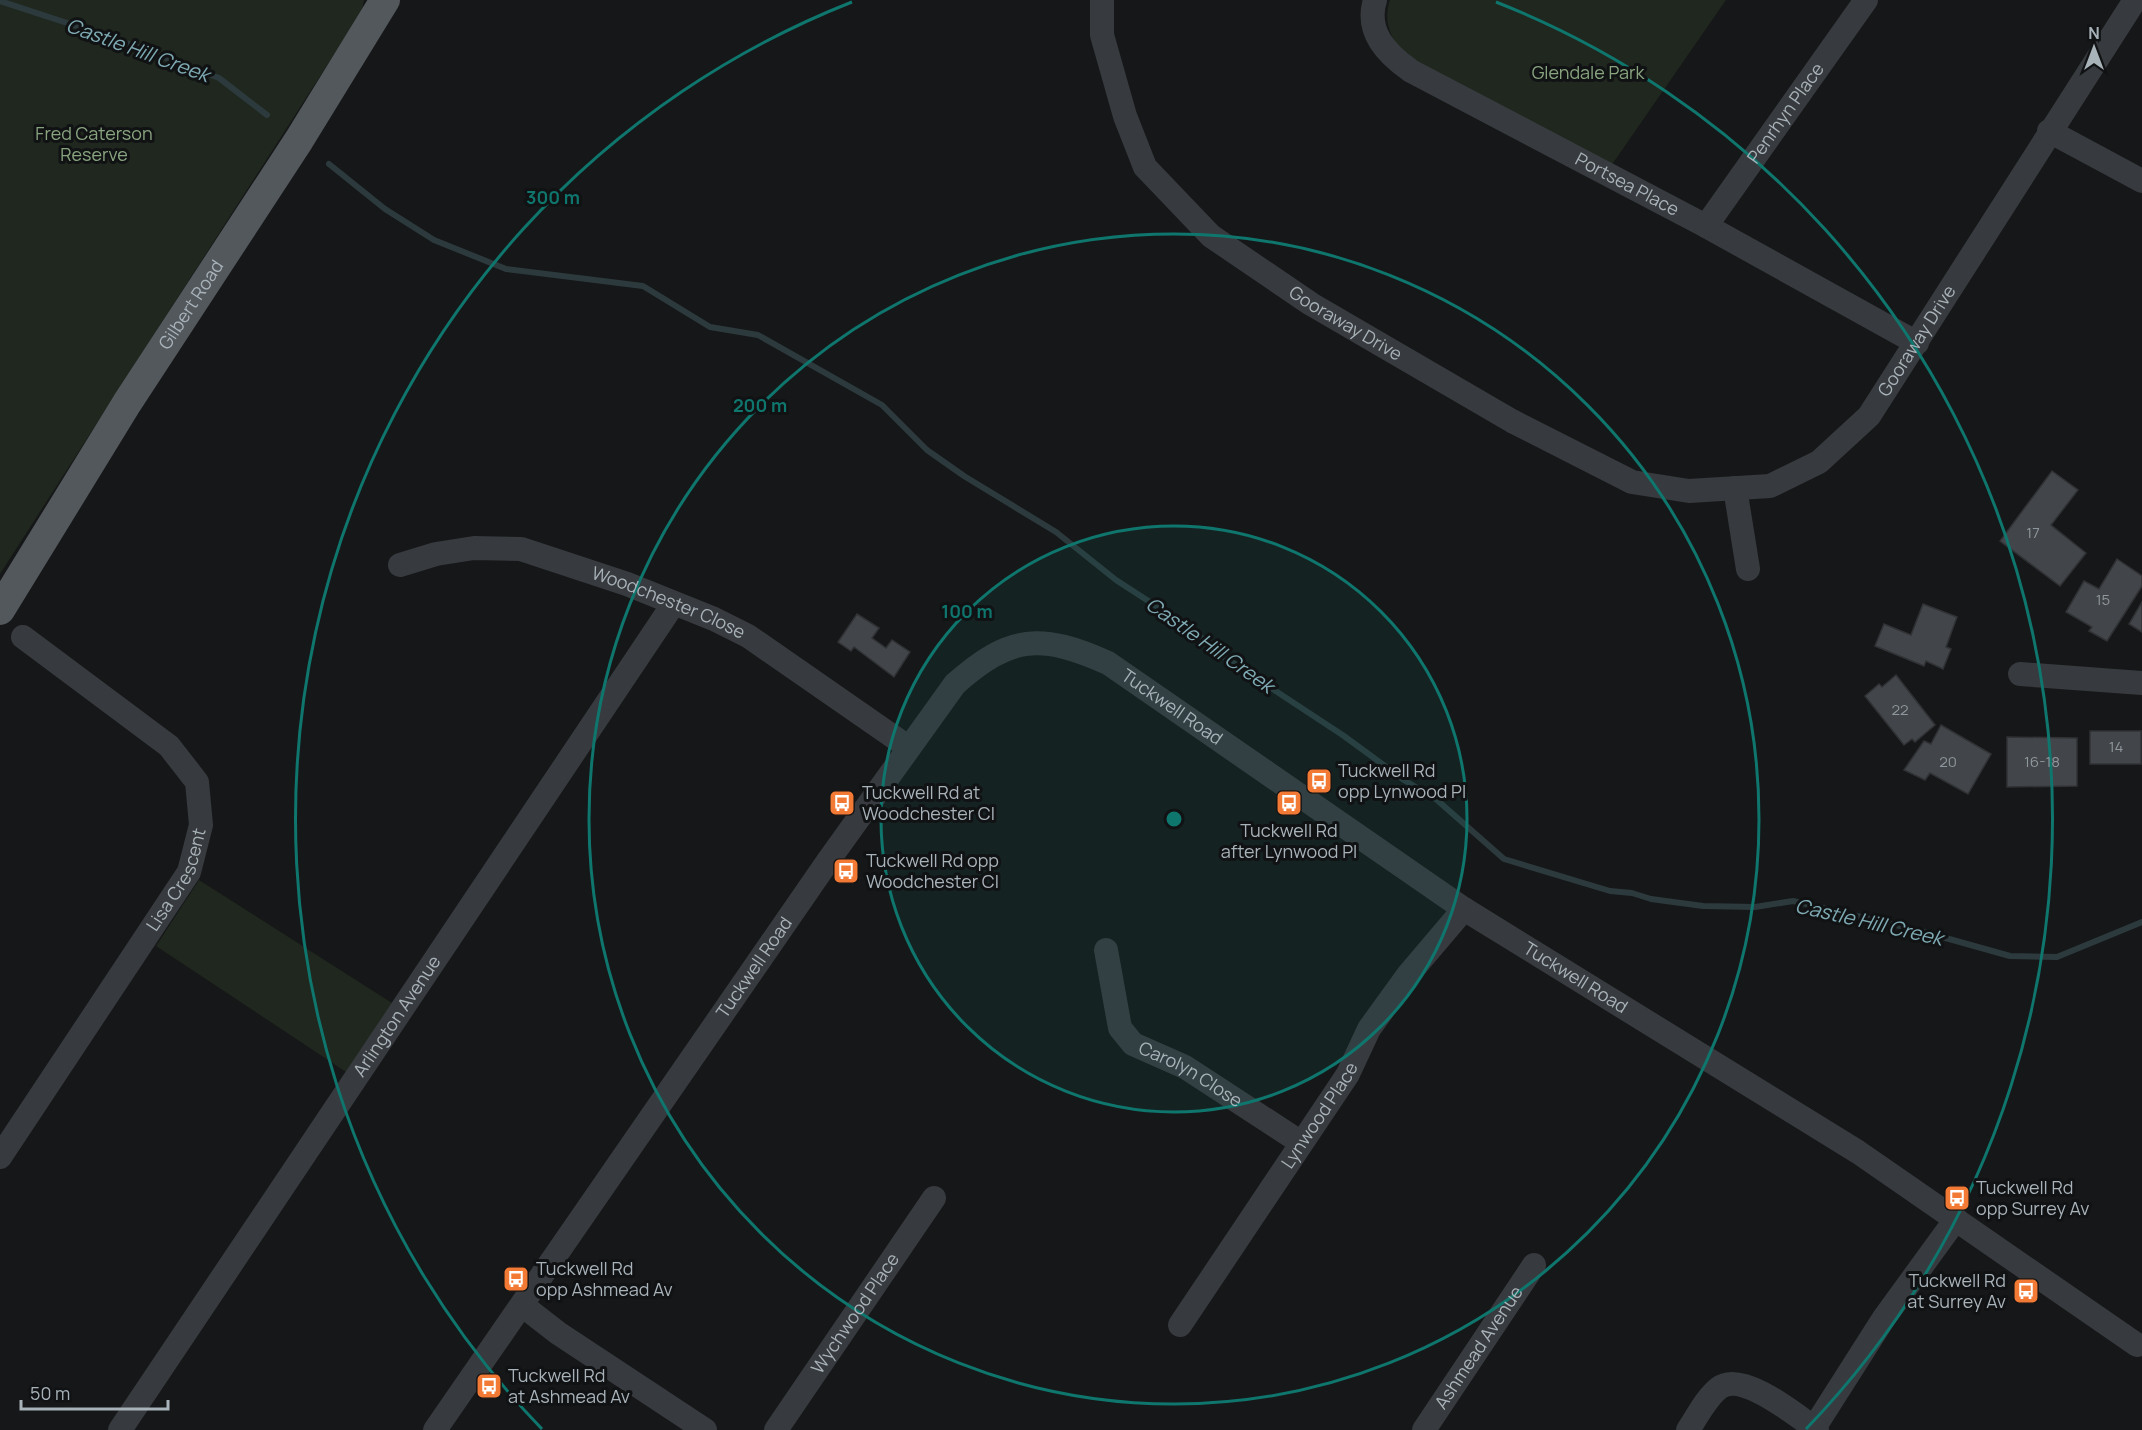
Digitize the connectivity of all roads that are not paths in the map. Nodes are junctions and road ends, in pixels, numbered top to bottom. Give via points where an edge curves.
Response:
1 (385, 0) edge
2 (1102, 0) edge
3 (1375, 0) edge
4 (1866, 0) edge
5 (2134, 0) edge
6 (2049, 131) junction
7 (2142, 181) edge
8 (1706, 226) junction
9 (1917, 343) junction
10 (1735, 488) junction
11 (400, 565) dead end
12 (1748, 569) dead end
13 (674, 603) junction
14 (0, 610) edge
15 (23, 637) dead end
16 (2020, 675) dead end
17 (2142, 683) edge
18 (908, 747) junction
19 (1464, 909) junction
20 (1106, 950) dead end
21 (1300, 1142) junction
22 (0, 1157) edge
23 (934, 1198) dead end
24 (1956, 1219) junction
25 (1534, 1265) dead end
26 (522, 1305) junction
27 (1180, 1324) dead end
28 (2140, 1350) edge
29 (1816, 1429) edge
30 (120, 1430) edge
31 (435, 1430) edge
32 (705, 1430) edge
33 (776, 1430) edge
34 (1424, 1430) edge
35 (1688, 1430) edge

1 - 14 main road, Gilbert Road via 127,403
2 - 10 street, Gooraway Drive via 1102,35 1125,116 1145,167 1211,236 1311,304 1512,421 1632,482 1689,491
3 - 8 street, Portsea Place via 1374,33 1390,56 1411,71
4 - 8 street, Penrhyn Place
5 - 6 street, Gooraway Drive
6 - 7 street
6 - 9 street, Gooraway Drive
8 - 9 street, Portsea Place
9 - 10 street, Gooraway Drive via 1869,416 1819,462 1770,486
10 - 12 street
11 - 13 street, Woodchester Close via 474,548 521,549 570,563
13 - 18 street, Woodchester Close via 748,636
13 - 30 street, Arlington Avenue
15 - 22 street, Lisa Crescent via 169,746 197,782 201,825 189,872
16 - 17 street
18 - 19 street, Tuckwell Road via 955,684 980,662 1008,646 1036,643 1074,648 1118,669
18 - 26 street, Tuckwell Road
19 - 21 street, Lynwood Place via 1369,1029 1348,1074
19 - 24 street, Tuckwell Road via 1858,1152
20 - 21 street, Carolyn Close via 1120,1028 1133,1044 1185,1067
21 - 27 street, Lynwood Place
23 - 33 street, Wychwood Place
24 - 28 street, Tuckwell Road
24 - 29 street via 1884,1318
25 - 34 street, Ashmead Avenue
26 - 31 street, Tuckwell Road
26 - 32 street
29 - 35 street via 1750,1386 1734,1383 1720,1387

